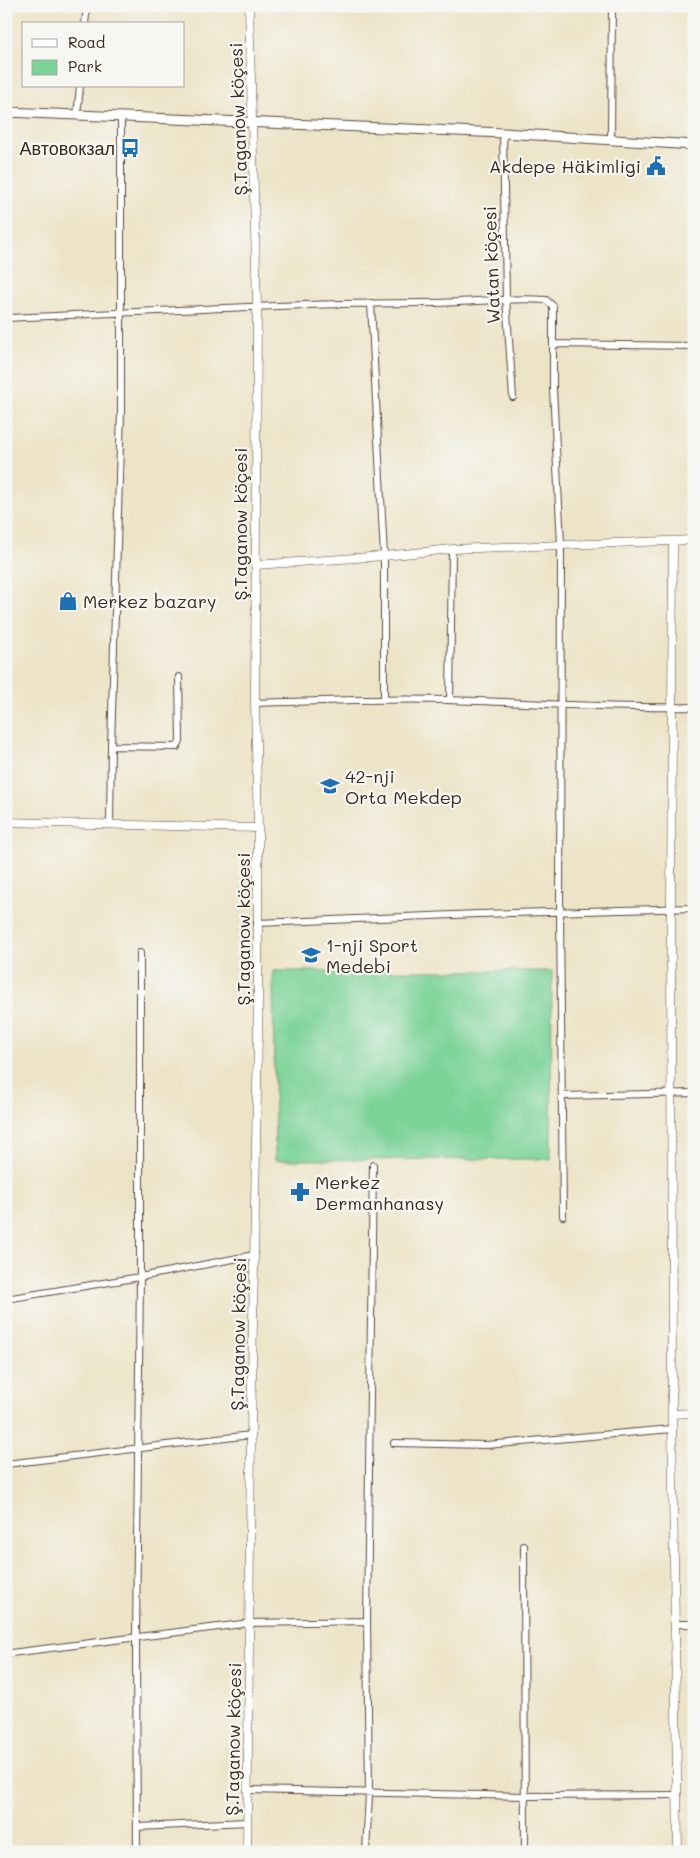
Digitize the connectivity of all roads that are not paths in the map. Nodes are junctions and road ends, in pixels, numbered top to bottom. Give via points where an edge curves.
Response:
1 (87, 6) edge
2 (249, 6) edge
3 (612, 6) edge
4 (620, 6) edge
5 (666, 6) edge
6 (85, 22) edge
7 (80, 88) edge
8 (6, 112) edge
9 (77, 116) junction
10 (121, 118) junction
11 (253, 122) junction
12 (503, 133) junction
13 (611, 140) junction
14 (694, 146) edge
15 (506, 298) junction
16 (371, 303) junction
17 (257, 306) junction
18 (122, 313) junction
19 (6, 318) edge
20 (553, 344) junction
21 (694, 346) edge
22 (513, 397) dead end
23 (673, 540) junction
24 (694, 540) edge
25 (561, 544) junction
26 (452, 549) junction
27 (384, 556) junction
28 (255, 565) junction
29 (179, 677) dead end
30 (384, 698) junction
31 (450, 700) junction
32 (255, 703) junction
33 (560, 706) junction
34 (694, 707) edge
35 (672, 708) junction
36 (111, 746) junction
37 (6, 822) edge
38 (110, 825) junction
39 (258, 828) junction
40 (694, 908) edge
41 (671, 909) junction
42 (560, 913) junction
43 (257, 923) junction
44 (140, 953) dead end
45 (694, 1093) edge
46 (672, 1094) junction
47 (563, 1096) junction
48 (373, 1165) dead end
49 (563, 1216) dead end
50 (254, 1255) junction
51 (140, 1277) junction
52 (6, 1298) edge
53 (672, 1414) junction
54 (694, 1414) edge
55 (672, 1429) junction
56 (251, 1435) junction
57 (394, 1443) dead end
58 (138, 1448) junction
59 (6, 1464) edge
60 (524, 1546) dead end
61 (367, 1620) junction
62 (250, 1623) junction
63 (675, 1624) junction
64 (694, 1624) edge
65 (136, 1637) junction
66 (11, 1653) dead end
67 (248, 1790) junction
68 (368, 1794) junction
69 (677, 1795) junction
70 (525, 1796) junction
71 (247, 1822) junction
72 (138, 1827) junction
73 (137, 1852) edge
74 (247, 1852) edge
75 (366, 1852) edge
76 (525, 1852) edge
77 (678, 1852) edge

1 - 6 street
2 - 11 street, Ş.Taganow köçesi
3 - 13 street
4 - 5 street
7 - 9 street
8 - 9 main road
9 - 10 main road
10 - 11 main road
10 - 18 street
11 - 12 main road
11 - 17 street, Ş.Taganow köçesi
12 - 13 main road
12 - 15 street, Watan köçesi
13 - 14 main road
15 - 16 street via 440,303
15 - 20 street via 550,302 554,310
15 - 22 street, Watan köçesi
16 - 17 street
16 - 27 street
17 - 18 street
17 - 28 street, Ş.Taganow köçesi
18 - 19 street
18 - 36 street
20 - 21 street
20 - 25 street
23 - 24 street
23 - 25 street
23 - 35 street
25 - 26 street
25 - 33 street
26 - 27 street
26 - 31 street
27 - 28 street
27 - 30 street
28 - 32 street, Ş.Taganow köçesi
29 - 36 street via 180,741 177,747
30 - 31 street
30 - 32 street
31 - 33 street
32 - 39 street, Ş.Taganow köçesi
33 - 35 street
33 - 42 street
34 - 35 street
35 - 41 street
36 - 38 street
37 - 38 street
38 - 39 street
39 - 43 street, Ş.Taganow köçesi
40 - 41 street
41 - 42 street
41 - 46 street
42 - 43 street
42 - 47 street
43 - 50 street, Ş.Taganow köçesi
44 - 51 street
45 - 46 street
46 - 47 street
46 - 53 street
47 - 49 street
48 - 61 street
50 - 51 street
50 - 56 street, Ş.Taganow köçesi
51 - 52 street
51 - 58 street
53 - 54 street
53 - 55 street
55 - 57 street via 486,1445
55 - 63 street
56 - 58 street
56 - 62 street, Ş.Taganow köçesi
58 - 59 street
58 - 65 street
60 - 70 street
61 - 62 street
61 - 68 street
62 - 65 street
62 - 67 street, Ş.Taganow köçesi
63 - 64 street
63 - 69 street
65 - 66 street
65 - 72 street
67 - 68 street
67 - 71 street, Ş.Taganow köçesi
68 - 70 street
68 - 75 street
69 - 70 street
69 - 77 street
70 - 76 street
71 - 72 street
71 - 74 street, Ş.Taganow köçesi
72 - 73 street

